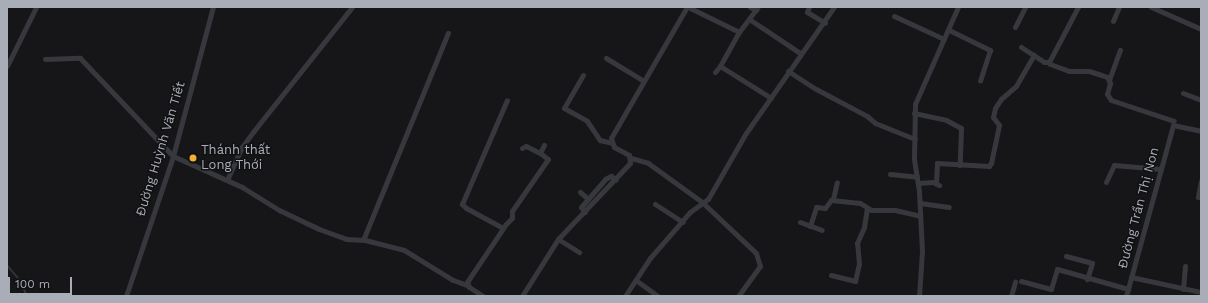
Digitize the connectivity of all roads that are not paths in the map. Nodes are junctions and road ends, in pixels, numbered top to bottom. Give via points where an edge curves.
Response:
1 (36, 7) edge
2 (213, 7) edge
3 (352, 7) edge
4 (687, 7) edge
5 (750, 7) edge
6 (809, 7) edge
7 (834, 7) edge
8 (958, 7) edge
9 (1025, 7) edge
10 (1078, 7) edge
11 (1119, 7) edge
12 (1151, 7) edge
13 (757, 8) edge
14 (894, 16) dead end
15 (748, 19) junction
16 (1113, 21) dead end
17 (825, 23) junction
18 (1015, 27) dead end
19 (1201, 29) edge
20 (949, 30) junction
21 (739, 32) junction
22 (448, 33) dead end
23 (944, 39) junction
24 (1021, 47) dead end
25 (1120, 50) dead end
26 (800, 53) junction
27 (1034, 55) junction
28 (606, 58) dead end
29 (45, 59) dead end
30 (1049, 62) junction
31 (7, 66) edge
32 (720, 66) junction
33 (788, 71) junction
34 (715, 72) dead end
35 (583, 75) dead end
36 (980, 80) dead end
37 (1110, 80) junction
38 (644, 81) junction
39 (1183, 92) dead end
40 (771, 98) junction
41 (1199, 99) dead end
42 (506, 100) dead end
43 (914, 113) junction
44 (1173, 123) junction
45 (1201, 131) edge
46 (915, 138) junction
47 (612, 143) junction
48 (544, 145) dead end
49 (522, 148) dead end
50 (540, 153) junction
51 (173, 156) junction
52 (631, 158) junction
53 (960, 165) junction
54 (1161, 170) junction
55 (890, 174) dead end
56 (227, 180) junction
57 (616, 180) junction
58 (917, 180) junction
59 (1201, 181) edge
60 (837, 182) dead end
61 (1106, 182) dead end
62 (580, 192) dead end
63 (1201, 197) edge
64 (588, 199) junction
65 (833, 199) junction
66 (702, 202) junction
67 (920, 203) junction
68 (655, 204) dead end
69 (949, 207) dead end
70 (867, 208) junction
71 (585, 212) junction
72 (920, 216) junction
73 (682, 222) junction
74 (800, 222) dead end
75 (810, 226) junction
76 (503, 228) junction
77 (822, 230) dead end
78 (558, 239) junction
79 (363, 240) junction
80 (579, 252) dead end
81 (1066, 256) dead end
82 (1185, 266) dead end
83 (831, 275) dead end
84 (1131, 277) junction
85 (1087, 279) junction
86 (1021, 281) dead end
87 (637, 282) junction
88 (1015, 282) dead end
89 (467, 285) junction
90 (1183, 289) junction
91 (1128, 290) junction
92 (1201, 292) edge
93 (128, 295) edge
94 (483, 296) edge
95 (522, 296) edge
96 (625, 296) edge
97 (658, 296) edge
98 (738, 296) edge
99 (919, 296) edge
100 (1011, 296) edge
101 (1126, 296) edge

1 - 31 street
2 - 51 street, Đường Huỳnh Văn Tiết
3 - 56 street via 242,146
4 - 21 street
4 - 38 street
5 - 13 street
6 - 17 street via 807,12
7 - 17 street
8 - 20 street
9 - 18 street
10 - 30 street
11 - 16 street
12 - 19 street
13 - 15 street
14 - 23 street
15 - 21 street
15 - 26 street
17 - 26 street
20 - 23 street
20 - 36 street via 988,47 990,52
21 - 32 street
22 - 79 street
23 - 43 street via 918,93
24 - 27 street
25 - 37 street
26 - 33 street
27 - 30 street
27 - 53 street via 1016,86 995,108 993,117 998,125 989,166
28 - 38 street
29 - 51 street via 80,58
30 - 37 street via 1069,70 1089,71
32 - 34 street
32 - 40 street
33 - 40 street
33 - 46 street via 875,123
35 - 47 street via 564,108 587,121 600,140
37 - 44 street via 1107,94 1111,100
38 - 47 street via 611,138
39 - 41 street
40 - 66 street via 746,133 714,190
42 - 76 street via 462,204
43 - 46 street
43 - 53 street via 946,120 961,128
44 - 45 street
44 - 54 street, Đường Trần Thị Non
46 - 58 street
47 - 52 street
48 - 50 street
49 - 50 street via 526,146
50 - 76 street via 548,159 512,211 512,218
51 - 56 street
51 - 93 street, Đường Huỳnh Văn Tiết
52 - 57 street
52 - 66 street via 648,163
53 - 58 street via 937,163 937,184
54 - 61 street via 1114,165
54 - 84 street, Đường Trần Thị Non
55 - 58 street
56 - 79 street via 318,229 346,239
57 - 64 street via 608,177
57 - 71 street
58 - 67 street
59 - 63 street via 1198,197
60 - 65 street
62 - 64 street
64 - 71 street via 581,207
65 - 70 street via 860,203
65 - 75 street via 829,200 825,208 816,207
66 - 73 street
66 - 98 street via 759,258 760,266
67 - 69 street
67 - 72 street
68 - 73 street
70 - 72 street via 894,210
70 - 83 street via 858,244 859,264 855,281
71 - 78 street
72 - 99 street via 922,251
73 - 87 street via 650,258
74 - 75 street
75 - 77 street
76 - 89 street
78 - 80 street
78 - 95 street
79 - 89 street via 404,250
81 - 85 street via 1092,263
82 - 90 street
84 - 90 street
84 - 91 street, Đường Trần Thị Non
85 - 86 street via 1056,269 1051,289
85 - 91 street
87 - 96 street
87 - 97 street
88 - 100 street
89 - 94 street
90 - 92 street
91 - 101 street, Đường Trần Thị Non

